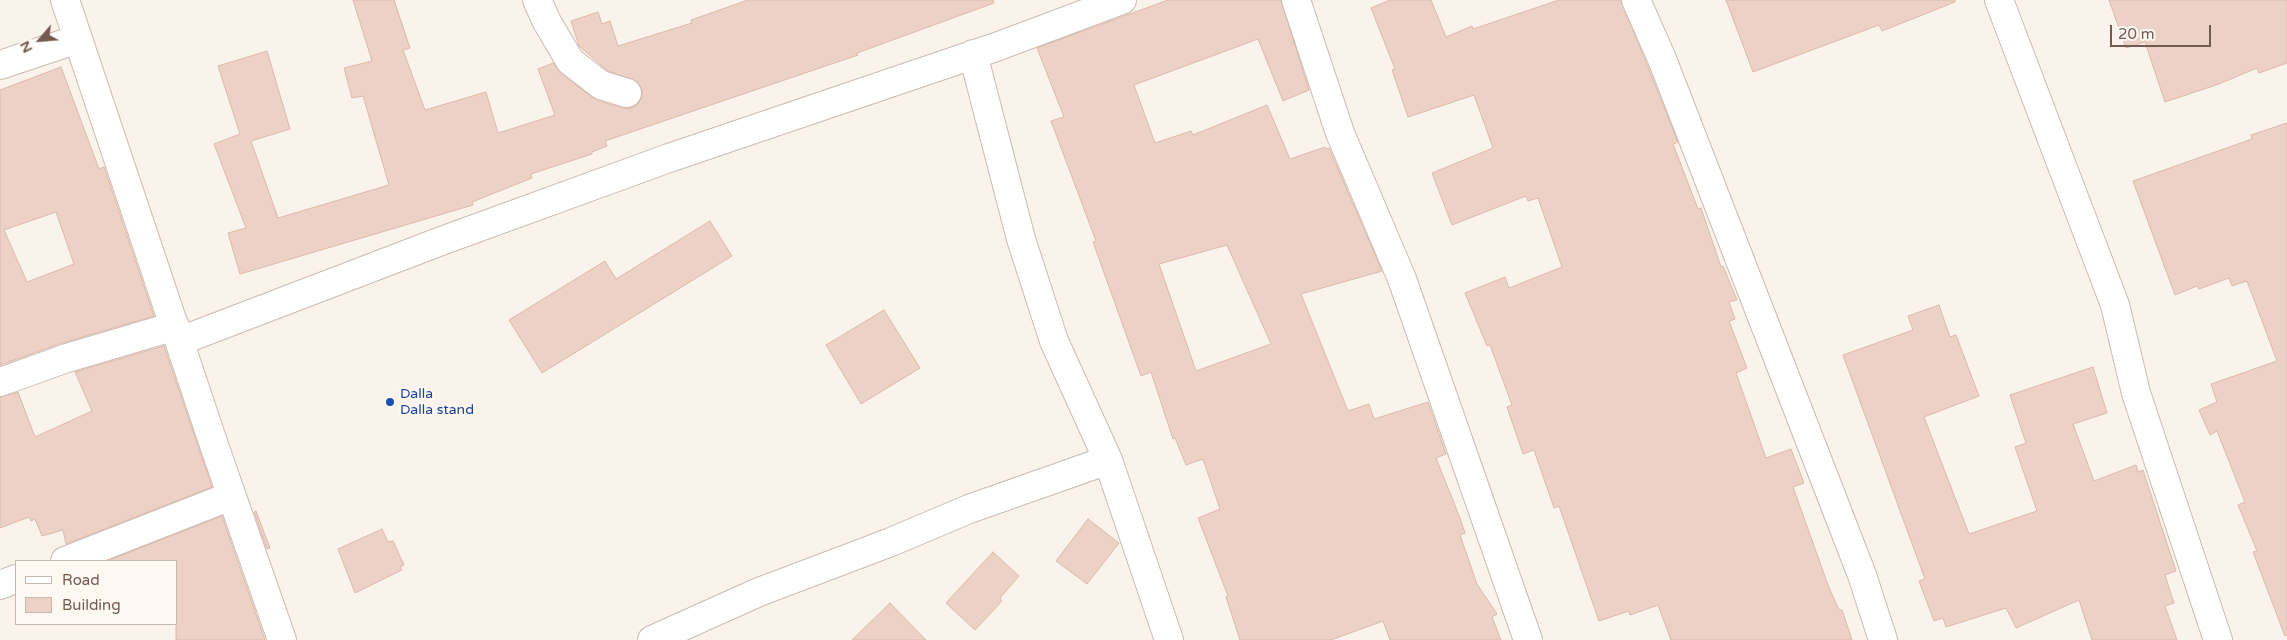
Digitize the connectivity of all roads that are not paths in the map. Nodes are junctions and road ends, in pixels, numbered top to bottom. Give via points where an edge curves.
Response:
1 (65, 0) edge
2 (536, 0) edge
3 (1122, 0) edge
4 (1296, 0) edge
5 (1636, 0) edge
6 (1999, 0) edge
7 (78, 39) junction
8 (973, 54) junction
9 (0, 65) edge
10 (627, 93) dead end
11 (178, 334) junction
12 (0, 382) edge
13 (1108, 460) junction
14 (231, 496) junction
15 (68, 560) edge
16 (15, 579) edge
17 (0, 585) edge
18 (282, 640) edge
19 (652, 640) edge
20 (1169, 640) edge
21 (1528, 640) edge
22 (1883, 640) edge
23 (2218, 640) edge

1 - 7 street
2 - 10 street via 570,61 601,85
3 - 8 street
4 - 21 street via 1340,133 1402,280
5 - 22 street via 1662,59 1862,575
6 - 23 street via 2114,305 2136,392
7 - 9 street
7 - 11 street
8 - 11 street via 669,158
8 - 13 street via 1021,239 1054,341
11 - 12 street via 67,358
11 - 14 street
13 - 19 street via 969,509 759,592
13 - 20 street
14 - 15 street
14 - 18 street
16 - 17 street

